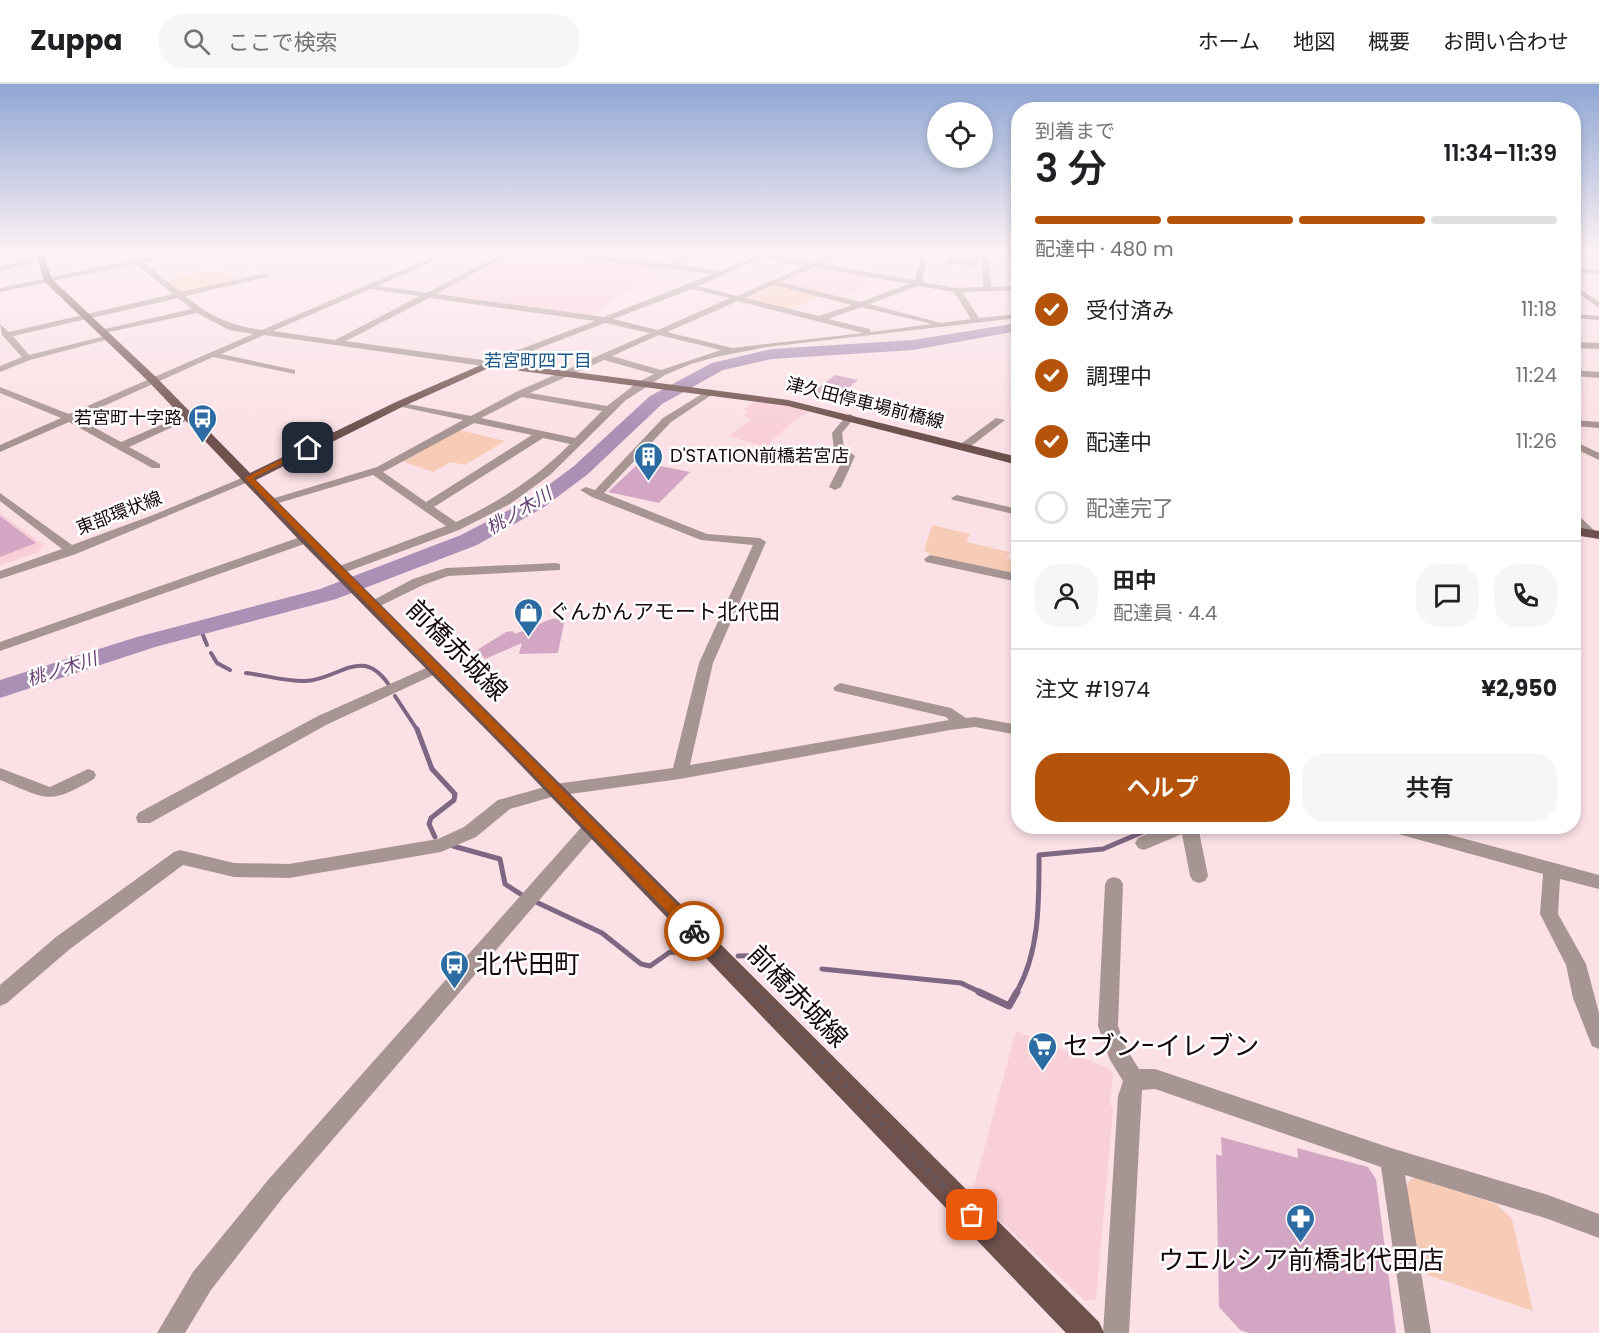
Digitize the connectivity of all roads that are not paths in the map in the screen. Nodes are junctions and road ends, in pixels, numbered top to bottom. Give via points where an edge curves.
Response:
1 (79, 311) edge
2 (111, 311) edge
3 (193, 311) edge
4 (200, 311) edge
5 (315, 311) edge
6 (397, 311) edge
7 (543, 311) edge
8 (626, 311) edge
9 (709, 311) edge
10 (788, 311) edge
11 (841, 311) edge
12 (888, 311) edge
13 (970, 311) edge
14 (85, 317) junction
15 (1011, 317) edge
16 (1581, 317) edge
17 (1599, 318) edge
18 (820, 319) junction
19 (604, 320) junction
20 (976, 320) junction
21 (940, 325) junction
22 (2, 330) edge
23 (264, 333) junction
24 (661, 333) junction
25 (872, 334) junction
26 (105, 335) junction
27 (336, 343) junction
28 (1581, 345) edge
29 (1599, 346) edge
30 (731, 350) junction
31 (215, 355) junction
32 (605, 357) junction
33 (27, 358) junction
34 (490, 364) junction
35 (0, 369) edge
36 (292, 372) dead end
37 (662, 373) junction
38 (568, 374) junction
39 (1581, 374) edge
40 (1586, 375) junction
41 (1599, 375) edge
42 (153, 380) junction
43 (643, 383) junction
44 (1599, 385) edge
45 (0, 390) edge
46 (706, 392) junction
47 (521, 393) junction
48 (400, 404) junction
49 (607, 410) junction
50 (187, 417) junction
51 (850, 417) junction
52 (70, 418) junction
53 (472, 420) junction
54 (1000, 420) dead end
55 (1581, 424) edge
56 (1599, 425) edge
57 (540, 435) junction
58 (0, 440) edge
59 (577, 442) junction
60 (13, 444) junction
61 (122, 446) junction
62 (962, 447) junction
63 (1581, 448) edge
64 (0, 449) edge
65 (1599, 457) edge
66 (1011, 459) edge
67 (156, 466) dead end
68 (375, 471) junction
69 (249, 478) junction
70 (835, 487) dead end
71 (0, 496) edge
72 (957, 498) dead end
73 (273, 502) junction
74 (426, 507) junction
75 (1011, 510) edge
76 (1581, 523) edge
77 (455, 527) junction
78 (1595, 535) edge
79 (306, 539) junction
80 (72, 551) junction
81 (930, 560) dead end
82 (556, 567) dead end
83 (340, 573) junction
84 (0, 575) edge
85 (1011, 577) edge
86 (368, 602) junction
87 (0, 647) edge
88 (435, 669) junction
89 (840, 688) dead end
90 (962, 723) junction
91 (1011, 729) edge
92 (680, 773) junction
93 (0, 774) edge
94 (88, 775) dead end
95 (555, 790) junction
96 (144, 818) dead end
97 (592, 826) junction
98 (1165, 834) edge
99 (1191, 834) edge
100 (1421, 834) edge
101 (1144, 843) dead end
102 (1552, 869) junction
103 (1199, 876) dead end
104 (1599, 882) edge
105 (1114, 884) dead end
106 (0, 997) edge
107 (1599, 1039) edge
108 (1131, 1088) junction
109 (1391, 1159) junction
110 (1599, 1226) edge
111 (170, 1333) edge
112 (1088, 1333) edge
113 (1116, 1333) edge
114 (1418, 1333) edge

1 - 14 main road
2 - 14 street
3 - 26 street
4 - 23 street via 232,328
5 - 23 street
6 - 27 street
7 - 19 street
8 - 19 street
9 - 24 street
10 - 18 street
11 - 18 street
12 - 21 street
13 - 20 street
14 - 22 street
14 - 26 main road
15 - 20 street
16 - 17 street
18 - 25 street
19 - 24 street
19 - 34 street
20 - 21 street
21 - 25 street
22 - 33 street
23 - 27 street
23 - 31 street
24 - 30 street
24 - 32 street
25 - 30 street
26 - 33 street
26 - 42 main road
27 - 34 street
28 - 29 street
30 - 37 street
31 - 36 street
31 - 42 street
32 - 37 street
32 - 38 street
33 - 35 street
34 - 38 main road
34 - 48 main road
37 - 43 street
38 - 43 main road
38 - 47 street
39 - 40 street
40 - 41 street
40 - 44 street
42 - 50 main road
42 - 52 street
43 - 46 main road, 津久田停車場前橋線
43 - 49 street
45 - 52 street
46 - 51 main road, 津久田停車場前橋線 via 788,403
46 - 92 street via 667,420 591,493 705,537 760,542 706,663
47 - 49 street
47 - 53 street
48 - 53 street
48 - 69 main road
49 - 59 street
50 - 61 street
50 - 69 main road
51 - 62 main road, 津久田停車場前橋線
51 - 70 street via 837,433 839,449 850,456
52 - 60 street
52 - 61 street
53 - 57 street
53 - 68 street
54 - 62 street
55 - 56 street
57 - 59 street
57 - 74 street
58 - 60 street
59 - 77 street via 528,488
60 - 64 street
61 - 67 street
62 - 66 main road, 津久田停車場前橋線
63 - 65 street
68 - 73 street
68 - 74 street
69 - 73 main road
69 - 80 street, 東部環状線
71 - 80 street
72 - 75 street
73 - 79 main road
74 - 77 street
76 - 78 street
77 - 83 street
79 - 83 main road
79 - 87 street
80 - 84 street, 東部環状線
81 - 85 street
82 - 86 street via 446,572
83 - 86 main road, 前橋赤城線
86 - 88 main road, 前橋赤城線
88 - 95 main road, 前橋赤城線
88 - 96 street via 323,720
89 - 90 street via 951,713
90 - 91 street
90 - 92 street
92 - 95 street
93 - 94 street via 49,793
95 - 97 main road, 前橋赤城線
95 - 106 street via 504,804 470,832 441,845 289,871 234,870 180,857 63,943
97 - 111 street via 276,1188 202,1281
97 - 112 main road, 前橋赤城線
98 - 101 street
99 - 103 street
100 - 102 street
102 - 104 street
102 - 107 street via 1549,915 1576,964 1583,998
105 - 108 street via 1108,1026
108 - 109 street via 1155,1079
108 - 113 street
109 - 110 street
109 - 114 street

